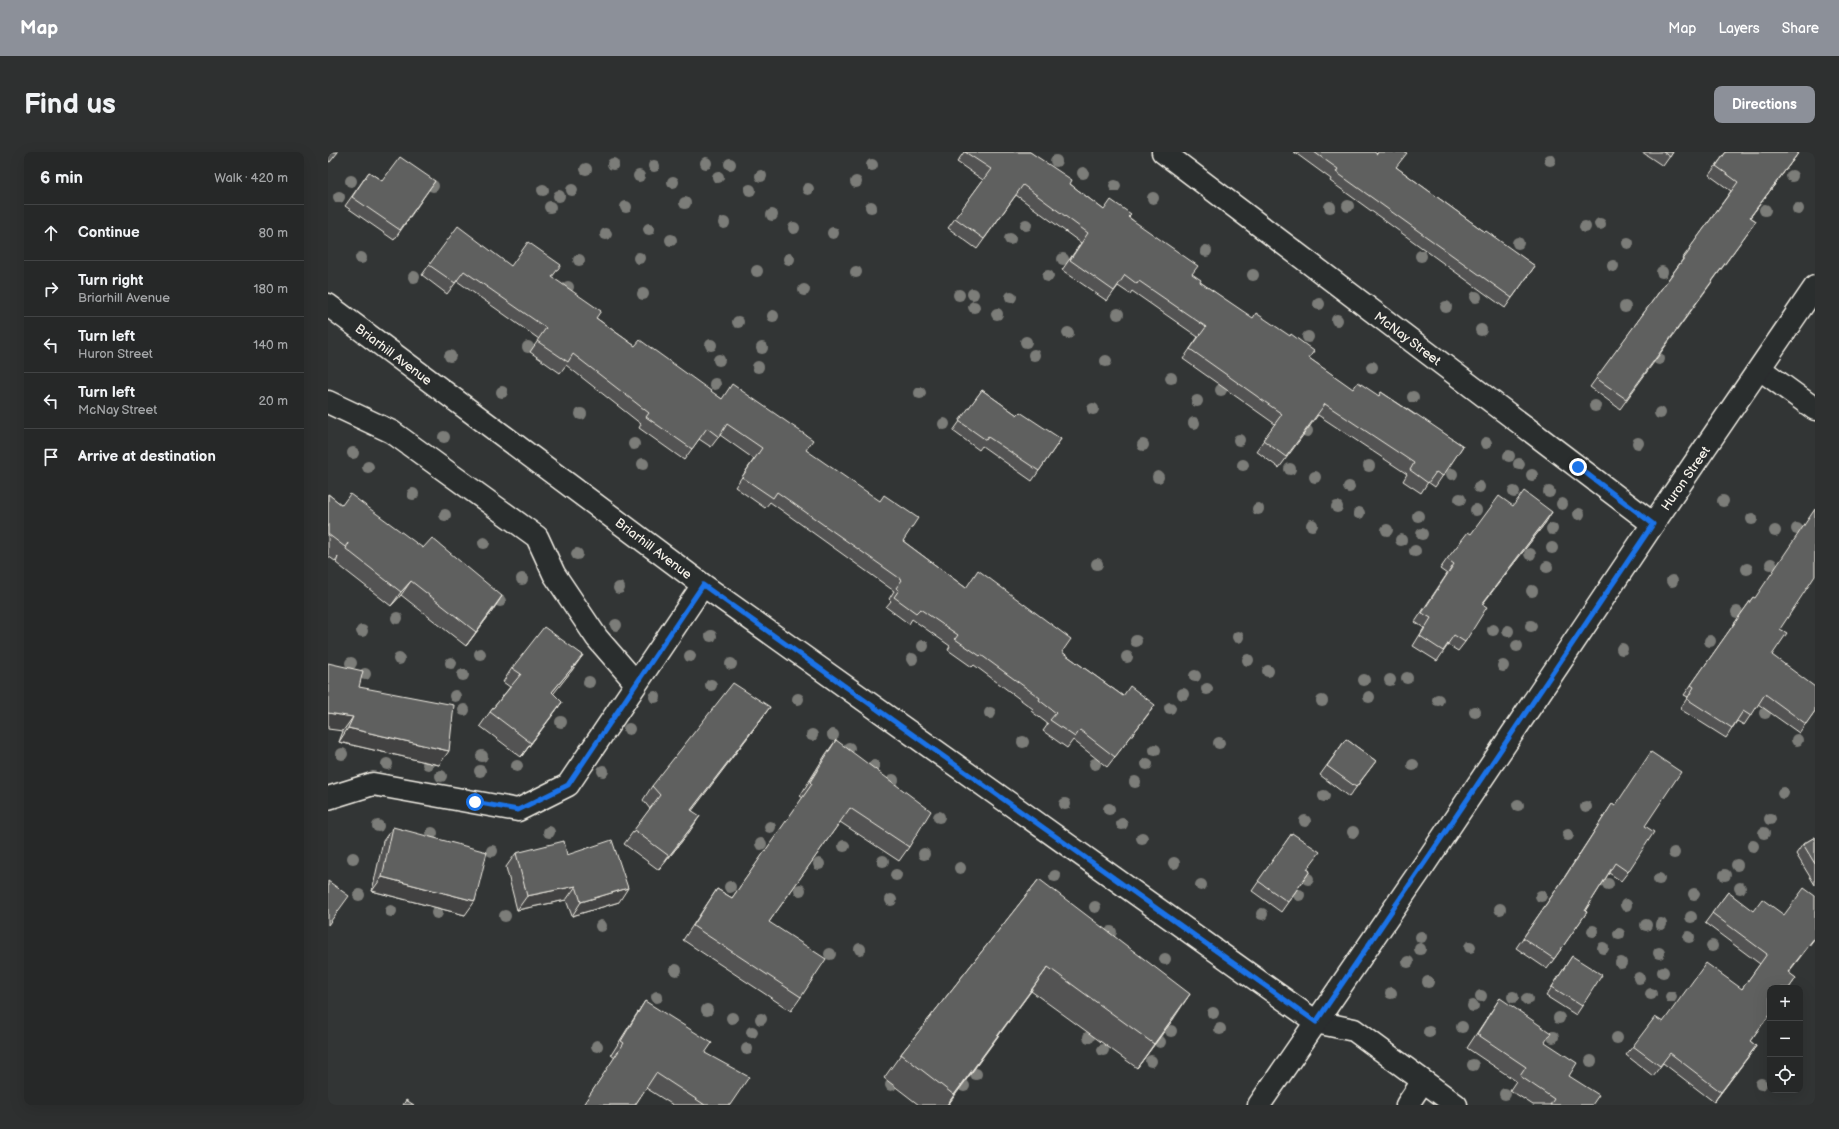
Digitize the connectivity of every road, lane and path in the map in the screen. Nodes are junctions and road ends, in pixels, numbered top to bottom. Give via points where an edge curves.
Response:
1 (1163, 152) edge
2 (1815, 287) edge
3 (328, 305) edge
4 (1760, 369) junction
5 (328, 402) edge
6 (1815, 409) edge
7 (1653, 524) junction
8 (703, 585) junction
9 (636, 683) junction
10 (329, 797) edge
11 (1316, 1022) junction
12 (1423, 1081) junction
13 (1259, 1105) edge
14 (1407, 1105) edge
15 (1456, 1105) edge

1 - 7 street, McNay Street
2 - 4 street, Huron Street
3 - 8 street, Briarhill Avenue
4 - 6 street
4 - 7 street, Huron Street
5 - 9 street via 392,432 537,537 554,574 593,632
7 - 11 street, Huron Street
8 - 9 street
8 - 11 street, Briarhill Avenue
9 - 10 street via 568,785 518,810 373,784
11 - 12 street via 1354,1030
11 - 13 street, Huron Street
12 - 14 street
12 - 15 street

